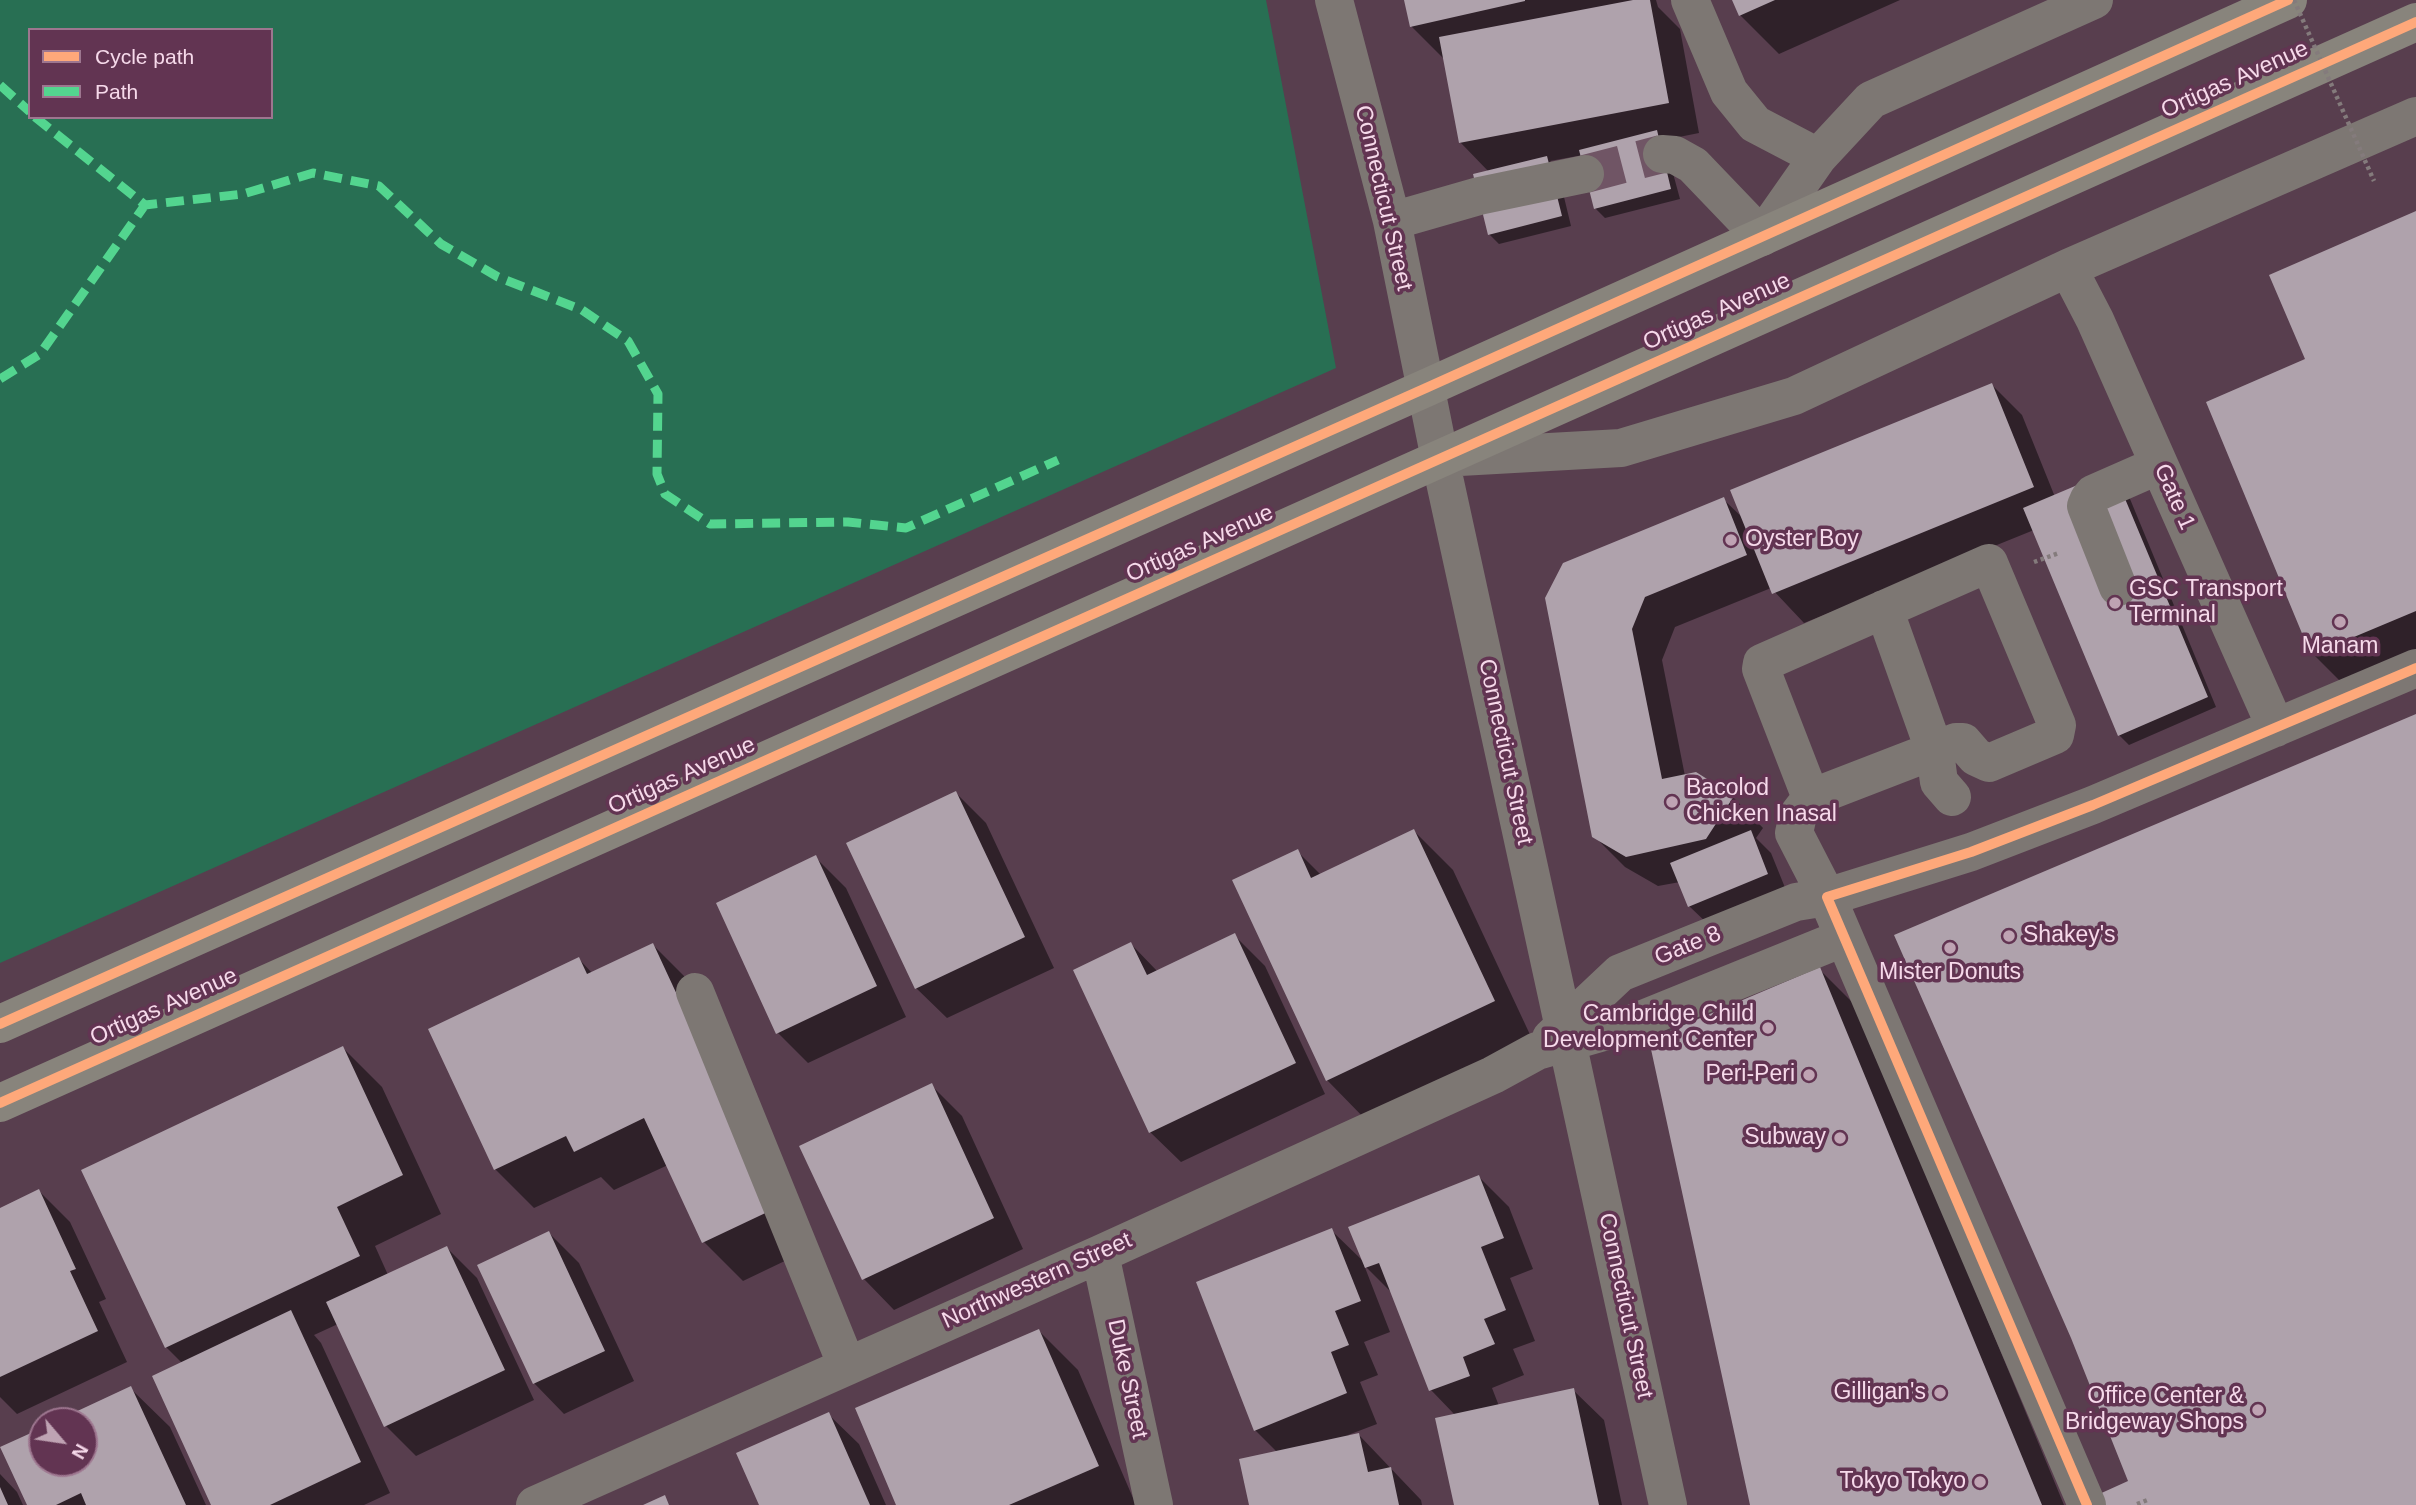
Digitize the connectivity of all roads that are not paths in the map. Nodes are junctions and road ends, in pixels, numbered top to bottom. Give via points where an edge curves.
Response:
1 (1334, 0) edge
2 (1690, 0) edge
3 (2094, 0) edge
4 (2288, 0) edge
5 (2416, 22) edge
6 (2416, 116) edge
7 (1662, 154) tunnel mouth
8 (1818, 158) junction
9 (1585, 174) tunnel mouth
10 (1392, 221) junction
11 (1762, 236) junction
12 (2068, 268) junction
13 (1426, 388) junction
14 (1440, 458) junction
15 (2160, 465) junction
16 (2118, 587) dead end
17 (1884, 609) junction
18 (2416, 668) edge
19 (2276, 728) junction
20 (1935, 752) junction
21 (1811, 798) junction
22 (1972, 852) junction
23 (1827, 897) junction
24 (1843, 938) junction
25 (695, 992) dead end
26 (0, 1024) edge
27 (1557, 1039) junction
28 (0, 1103) edge
29 (1100, 1254) junction
30 (847, 1366) junction
31 (535, 1505) edge
32 (1154, 1505) edge
33 (1668, 1505) edge
34 (2087, 1505) edge

1 - 10 street, Connecticut Street
2 - 8 street via 1729,92 1755,124
3 - 8 street via 1871,100
4 - 11 main road
5 - 14 main road, Ortigas Avenue
6 - 12 street
7 - 11 street via 1693,165
8 - 11 street
9 - 10 street via 1479,196
10 - 13 street, Connecticut Street
11 - 13 main road
12 - 14 street via 1794,396 1621,447
12 - 15 street, Gate 1
13 - 14 street, Connecticut Street
13 - 26 main road
14 - 27 street, Connecticut Street
14 - 28 main road, Ortigas Avenue
15 - 16 street via 2094,494 2086,506
15 - 19 street, Gate 1
17 - 20 street
17 - 20 street via 1989,562 2057,728 2052,737 1989,763 1976,757 1963,742
17 - 21 street via 1762,663 1760,670
18 - 19 street, Gate 8
19 - 22 street, Gate 8
20 - 21 street
20 - 22 street via 1951,778 1952,797
21 - 23 street via 1798,815 1794,833
22 - 23 street, Gate 8
23 - 24 street
23 - 27 street, Gate 8 via 1796,902 1620,973
24 - 27 street via 1628,1025
24 - 34 street
25 - 30 street
27 - 29 street, Northwestern Street via 1493,1075
27 - 33 street, Connecticut Street
29 - 30 street, Northwestern Street
29 - 32 street, Duke Street
30 - 31 street, Northwestern Street

